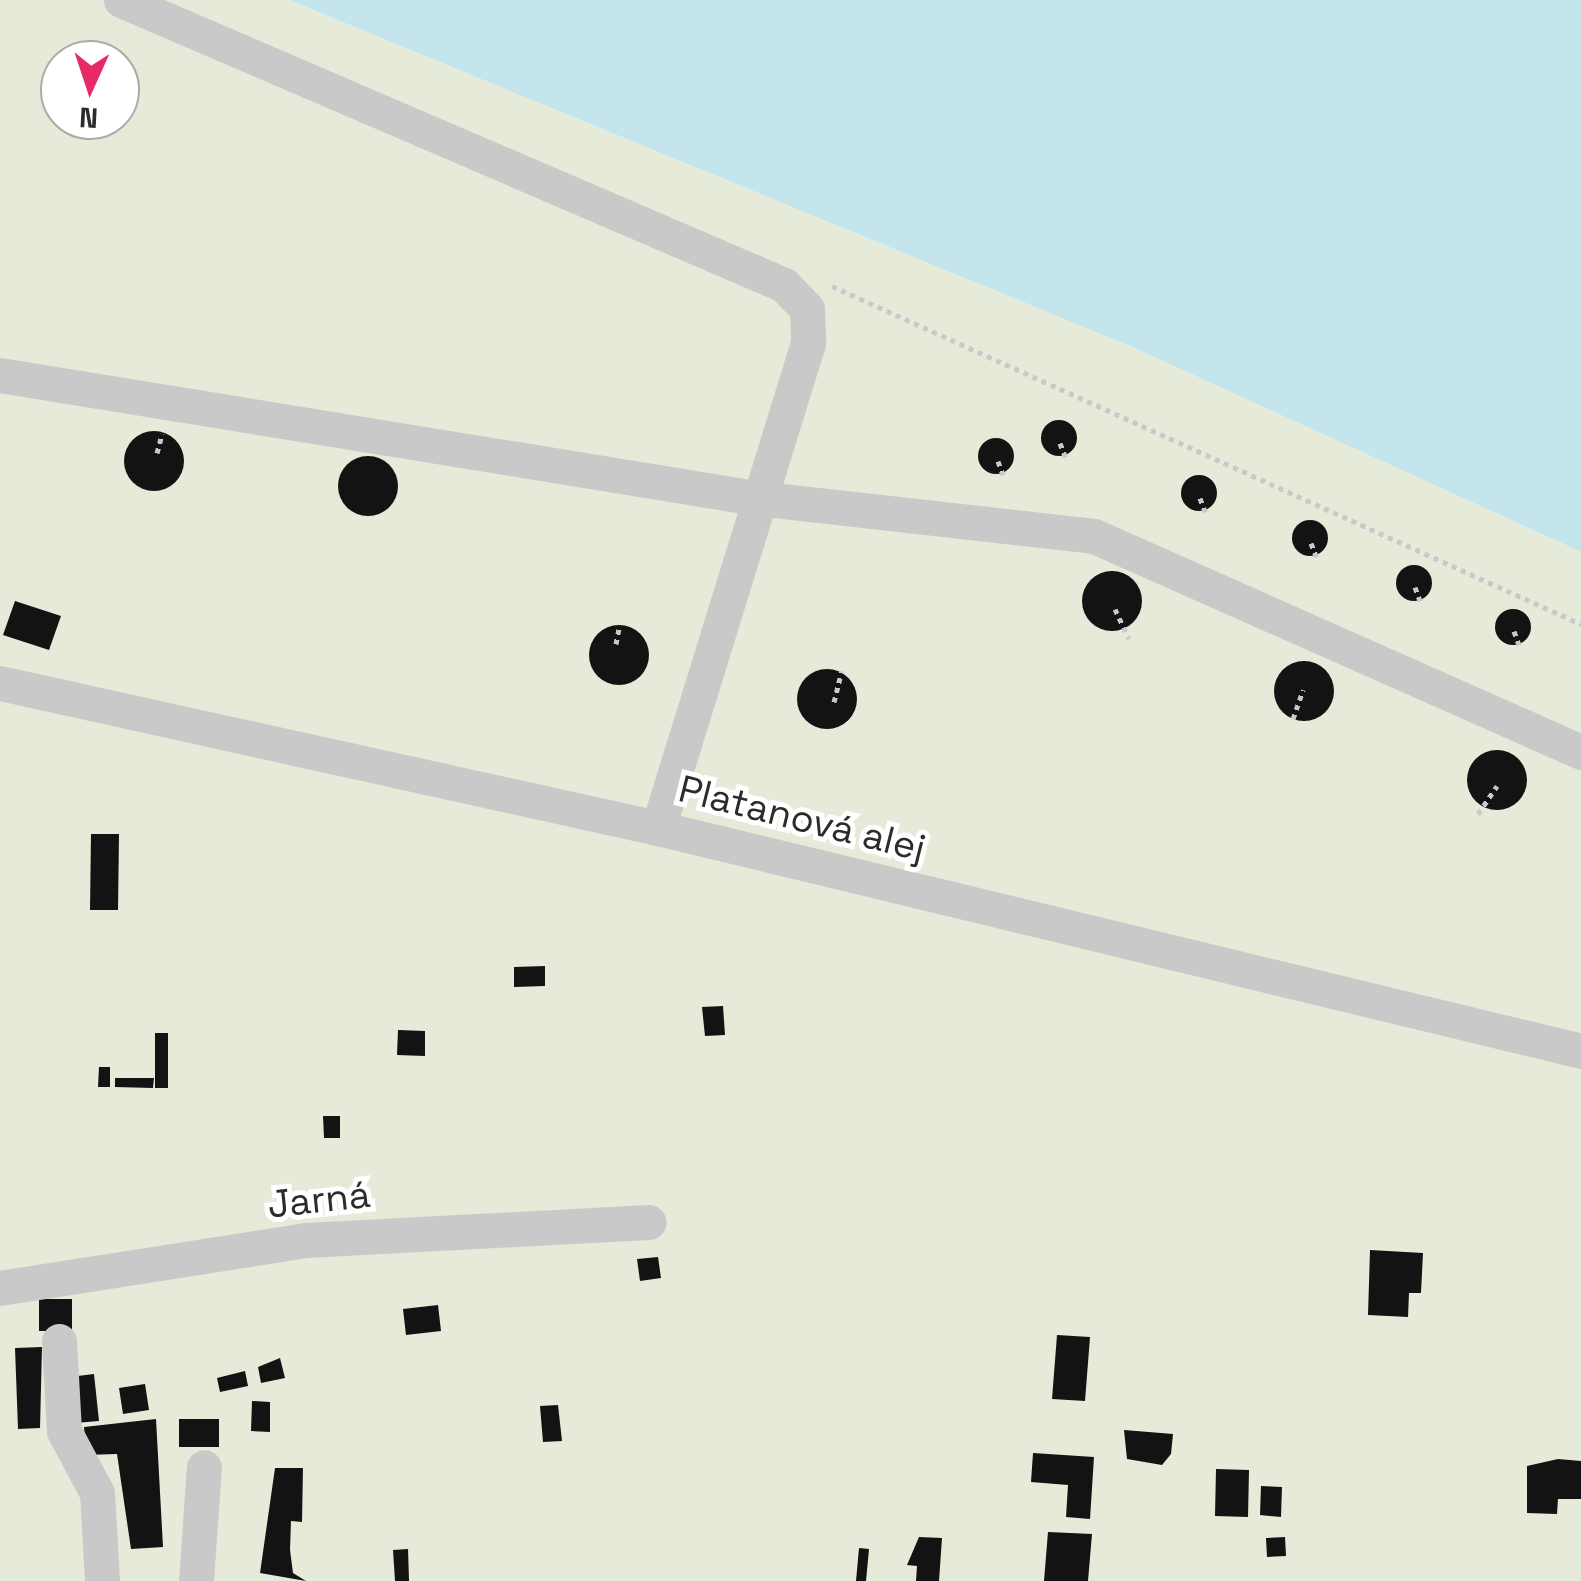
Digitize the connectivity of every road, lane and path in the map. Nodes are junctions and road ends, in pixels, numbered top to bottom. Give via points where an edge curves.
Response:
1 (122, 0) edge
2 (813, 278) dead end
3 (0, 375) edge
4 (1060, 443) dead end
5 (998, 461) dead end
6 (1067, 461) dead end
7 (1005, 480) dead end
8 (756, 498) junction
9 (1200, 498) dead end
10 (1207, 516) dead end
11 (1311, 543) dead end
12 (1318, 561) dead end
13 (1415, 588) dead end
14 (1422, 606) dead end
15 (1115, 609) dead end
16 (620, 624) dead end
17 (1581, 624) edge
18 (1514, 632) dead end
19 (1129, 638) dead end
20 (616, 644) dead end
21 (1521, 650) dead end
22 (842, 670) dead end
23 (0, 683) edge
24 (1303, 690) dead end
25 (834, 702) dead end
26 (1293, 718) dead end
27 (1581, 752) edge
28 (1497, 786) dead end
29 (1478, 814) dead end
30 (658, 828) junction
31 (1581, 1051) edge
32 (649, 1222) dead end
33 (0, 1288) edge
34 (58, 1341) dead end
35 (204, 1467) dead end
36 (102, 1581) edge
37 (196, 1581) edge

1 - 8 street via 797,296 811,328
2 - 17 path
3 - 8 street
4 - 6 path
5 - 7 path
8 - 27 street via 1126,544
8 - 30 street
9 - 10 path
11 - 12 path
13 - 14 path
15 - 19 path
16 - 20 path
18 - 21 path
22 - 25 path
23 - 30 street, Platanová alej
24 - 26 path
28 - 29 path
30 - 31 street, Platanová alej
32 - 33 street, Jarná via 306,1240
34 - 36 street via 64,1430 96,1493
35 - 37 street

